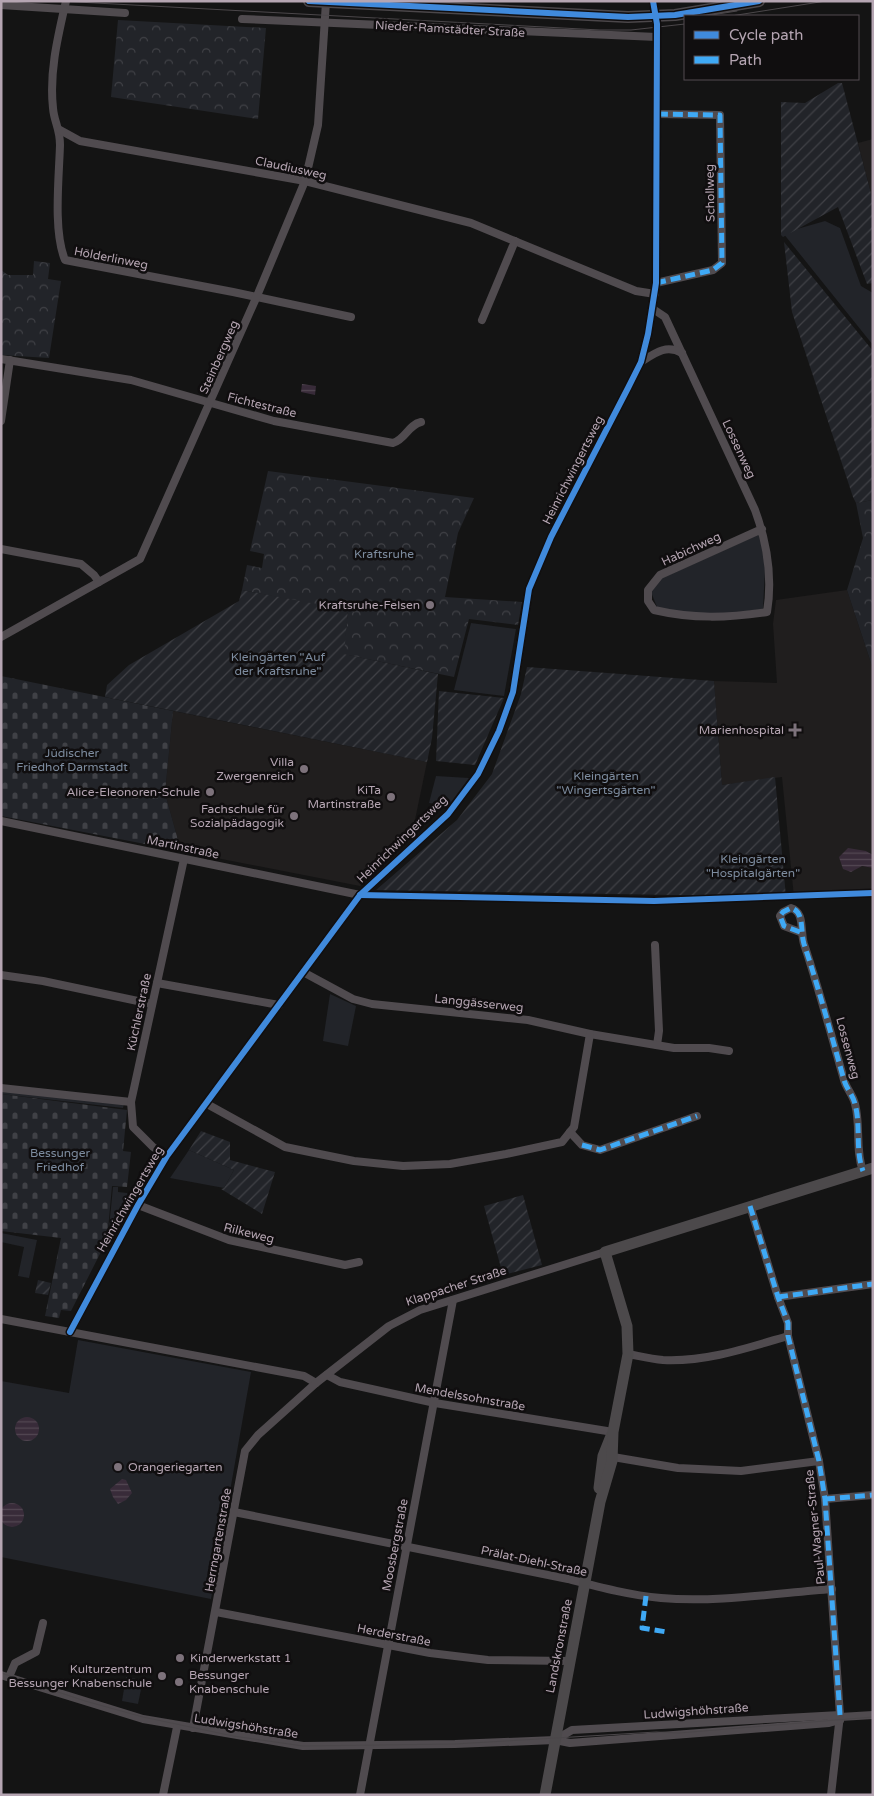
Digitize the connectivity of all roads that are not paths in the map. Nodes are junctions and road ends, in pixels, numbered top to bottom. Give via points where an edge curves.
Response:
1 (309, 1) edge
2 (653, 1) edge
3 (759, 1) edge
4 (326, 2) edge
5 (1, 5) edge
6 (65, 5) edge
7 (125, 13) dead end
8 (654, 16) junction
9 (242, 19) dead end
10 (323, 23) junction
11 (657, 37) junction
12 (657, 114) junction
13 (60, 130) junction
14 (305, 180) junction
15 (515, 241) junction
16 (656, 284) junction
17 (655, 294) junction
18 (257, 296) junction
19 (653, 309) junction
20 (351, 317) dead end
21 (482, 320) dead end
22 (682, 353) junction
23 (5, 360) edge
24 (641, 362) junction
25 (211, 403) junction
26 (1, 421) edge
27 (421, 422) dead end
28 (762, 529) junction
29 (1, 549) edge
30 (98, 582) junction
31 (766, 612) joint
32 (1, 637) edge
33 (1, 821) edge
34 (184, 859) junction
35 (360, 895) junction
36 (800, 932) dead end
37 (656, 945) dead end
38 (303, 972) junction
39 (1, 975) edge
40 (157, 983) junction
41 (152, 1004) junction
42 (279, 1005) junction
43 (590, 1034) junction
44 (656, 1045) junction
45 (729, 1051) dead end
46 (1, 1088) edge
47 (131, 1102) junction
48 (207, 1104) junction
49 (697, 1116) dead end
50 (570, 1132) junction
51 (167, 1156) junction
52 (868, 1170) edge
53 (138, 1205) junction
54 (750, 1206) junction
55 (605, 1252) junction
56 (359, 1262) dead end
57 (873, 1284) edge
58 (778, 1297) junction
59 (453, 1300) junction
60 (1, 1319) edge
61 (70, 1332) junction
62 (788, 1336) junction
63 (628, 1354) junction
64 (327, 1375) junction
65 (316, 1383) junction
66 (435, 1403) junction
67 (613, 1432) junction
68 (613, 1458) junction
69 (819, 1461) junction
70 (873, 1495) edge
71 (825, 1499) junction
72 (600, 1502) junction
73 (234, 1512) junction
74 (407, 1546) junction
75 (585, 1583) junction
76 (832, 1589) junction
77 (216, 1612) junction
78 (43, 1623) dead end
79 (388, 1645) junction
80 (569, 1661) junction
81 (5, 1676) edge
82 (873, 1715) edge
83 (840, 1717) junction
84 (177, 1727) junction
85 (193, 1728) junction
86 (555, 1740) junction
87 (369, 1746) junction
88 (163, 1795) edge
89 (360, 1795) edge
90 (545, 1795) edge
91 (831, 1795) edge

1 - 4 main road, Nieder-Ramstädter Straße
2 - 8 street, Heinrichwingertsweg
3 - 8 main road, Nieder-Ramstädter Straße
4 - 8 main road, Nieder-Ramstädter Straße
4 - 10 street, Steinbergweg
5 - 6 street
6 - 7 street
6 - 13 street, Hölderlinweg via 53,80 53,109
8 - 11 street, Heinrichwingertsweg
9 - 10 street, Nieder-Ramstädter Straße
10 - 11 street, Nieder-Ramstädter Straße
10 - 14 street, Steinbergweg via 318,125
11 - 12 street, Heinrichwingertsweg
12 - 16 street, Heinrichwingertsweg
12 - 16 street, Schollweg via 720,115 722,262 713,270
13 - 14 street, Claudiusweg via 80,141
13 - 18 street, Hölderlinweg via 59,235 64,260
14 - 15 street, Claudiusweg via 471,223
14 - 18 street, Steinbergweg
15 - 17 street, Claudiusweg via 636,291
15 - 21 street
16 - 17 street, Heinrichwingertsweg
17 - 19 street, Heinrichwingertsweg
18 - 20 street, Hölderlinweg
18 - 25 street, Steinbergweg
19 - 22 street, Lossenweg via 665,317
19 - 24 street, Heinrichwingertsweg
22 - 24 street via 663,349
22 - 28 street, Lossenweg
23 - 25 street, Fichtestraße via 131,380
23 - 26 street
24 - 35 street, Heinrichwingertsweg via 551,537 529,589 513,692 478,774 448,814
25 - 27 street, Fichtestraße via 274,422 393,443 401,441 414,424
25 - 30 street, Steinbergweg via 140,560
28 - 31 street, Lossenweg via 768,550
28 - 31 street, Habichweg via 660,575 648,590 648,601 654,610 681,616 709,618
29 - 30 street via 81,564 94,574
30 - 32 street, Steinbergweg
33 - 34 street, Martinstraße
34 - 35 street, Martinstraße
34 - 40 street, Küchlerstraße
35 - 38 street, Heinrichwingertsweg
36 - 52 street, Lossenweg via 826,1010 845,1083 855,1102 859,1159
37 - 44 street via 660,1031
38 - 42 street, Heinrichwingertsweg
38 - 43 street, Langgässerweg via 353,999 372,1004 528,1020
39 - 41 street
40 - 41 street, Küchlerstraße
40 - 42 street
41 - 47 street, Küchlerstraße
42 - 48 street, Heinrichwingertsweg
43 - 44 street, Langgässerweg
43 - 50 street via 574,1127
44 - 45 street, Langgässerweg
46 - 47 street
47 - 51 street, Küchlerstraße via 134,1127
48 - 50 street via 285,1147 354,1161 403,1166 450,1164 506,1154 562,1142
48 - 51 street, Heinrichwingertsweg
49 - 50 street via 600,1150 582,1145
51 - 53 street, Heinrichwingertsweg
52 - 54 main road, Klappacher Straße
53 - 56 street, Rilkeweg via 229,1240 345,1265
53 - 61 street, Heinrichwingertsweg
54 - 55 main road, Klappacher Straße
54 - 58 street, Paul-Wagner-Straße
55 - 59 street, Klappacher Straße
55 - 63 main road, Landskronstraße via 628,1326
57 - 58 street
58 - 62 street, Paul-Wagner-Straße via 788,1323
59 - 64 street, Klappacher Straße via 420,1310 388,1326
59 - 66 street, Moosbergstraße
60 - 61 street
61 - 65 street via 304,1376
62 - 63 street via 727,1354 685,1360 661,1360
62 - 69 street, Paul-Wagner-Straße
63 - 67 main road, Landskronstraße
64 - 65 street, Klappacher Straße
64 - 66 street, Mendelssohnstraße via 340,1382
65 - 73 street, Herrngartenstraße via 258,1435 245,1451
66 - 67 street, Mendelssohnstraße
66 - 74 street, Moosbergstraße
67 - 68 main road, Landskronstraße
67 - 72 main road, Landskronstraße via 603,1456
68 - 69 street via 678,1468 740,1471
68 - 72 main road, Landskronstraße
69 - 71 street, Paul-Wagner-Straße
70 - 71 street
71 - 76 street, Paul-Wagner-Straße
72 - 75 main road, Landskronstraße
73 - 74 street, Prälat-Diehl-Straße
73 - 77 street, Herrngartenstraße
74 - 75 street, Prälat-Diehl-Straße
74 - 79 street, Moosbergstraße
75 - 76 street, Prälat-Diehl-Straße via 600,1589 662,1598
75 - 80 main road, Landskronstraße
76 - 83 street, Paul-Wagner-Straße
77 - 79 street, Herderstraße
77 - 85 street, Herrngartenstraße
78 - 81 street via 36,1652 15,1663
79 - 80 street, Herderstraße via 488,1660
79 - 87 street, Moosbergstraße
80 - 86 main road, Landskronstraße
81 - 84 street, Ludwigshöhstraße via 109,1710
82 - 83 street, Ludwigshöhstraße
83 - 86 street, Ludwigshöhstraße via 829,1723 570,1743
83 - 86 street, Ludwigshöhstraße via 572,1730
83 - 91 street, Paul-Wagner-Straße
84 - 85 street, Ludwigshöhstraße
84 - 88 street
85 - 87 street, Ludwigshöhstraße via 303,1746
86 - 87 street, Ludwigshöhstraße
86 - 90 main road, Landskronstraße
87 - 89 street, Moosbergstraße

